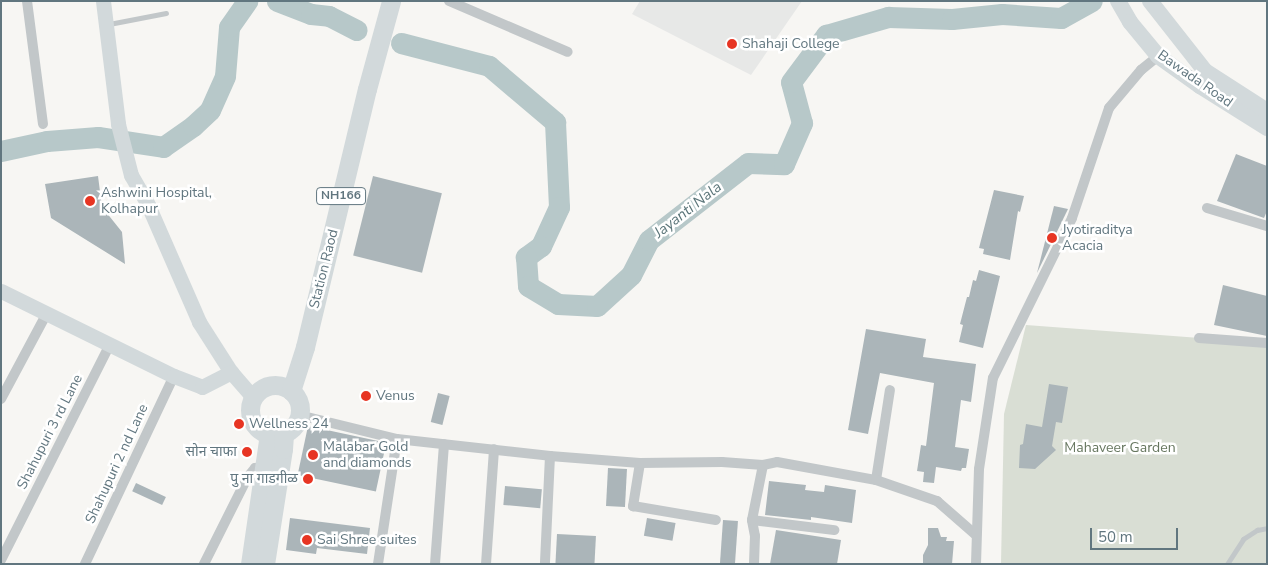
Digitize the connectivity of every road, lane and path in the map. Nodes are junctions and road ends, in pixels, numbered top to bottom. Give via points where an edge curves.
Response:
1 (27, 1) edge
2 (103, 1) edge
3 (379, 1) edge
4 (391, 1) edge
5 (449, 1) edge
6 (1118, 1) edge
7 (1150, 1) edge
8 (166, 14) dead end
9 (106, 24) junction
10 (568, 52) dead end
11 (1158, 56) junction
12 (1267, 111) edge
13 (43, 124) dead end
14 (1267, 128) edge
15 (1207, 208) dead end
16 (1267, 226) edge
17 (2, 292) edge
18 (47, 314) junction
19 (1199, 338) dead end
20 (1267, 343) edge
21 (110, 344) junction
22 (231, 372) junction
23 (174, 376) junction
24 (287, 389) junction
25 (890, 390) dead end
26 (254, 398) junction
27 (1, 399) edge
28 (299, 415) junction
29 (270, 432) junction
30 (397, 439) junction
31 (444, 444) junction
32 (494, 449) junction
33 (550, 456) junction
34 (640, 463) junction
35 (763, 465) junction
36 (265, 467) junction
37 (876, 480) junction
38 (716, 520) dead end
39 (752, 520) junction
40 (1267, 528) edge
41 (834, 530) dead end
42 (976, 535) junction
43 (1, 560) edge
44 (85, 564) edge
45 (204, 564) edge
46 (250, 564) edge
47 (266, 564) edge
48 (378, 564) edge
49 (435, 564) edge
50 (486, 564) edge
51 (545, 564) edge
52 (754, 564) edge
53 (976, 564) edge
54 (1227, 564) edge

1 - 13 street
2 - 9 street
3 - 24 highway, NH166
4 - 24 highway, Station Raod / NH166 via 305,347
5 - 10 street
6 - 11 main road, Bawada Road via 1130,22
7 - 12 main road via 1205,71
8 - 9 lane
9 - 22 street via 118,124 130,175 152,213 192,308
11 - 14 main road, Bawada Road
11 - 42 street via 1140,70 1109,108 1072,218 994,378 979,469
15 - 16 street
17 - 18 street
18 - 21 street
18 - 27 street
19 - 20 street
21 - 23 street
21 - 43 street, Shahupuri 3 rd Lane
22 - 23 street via 202,387
22 - 26 street
23 - 44 street, Shahupuri 2 nd Lane
24 - 26 highway via 269,386
24 - 28 highway via 300,405
25 - 37 street
26 - 29 highway via 251,417
28 - 29 highway via 293,428
28 - 30 street
29 - 36 highway
29 - 47 highway via 283,449
30 - 31 street
30 - 48 street
31 - 32 street
31 - 49 street
32 - 33 street
32 - 50 street
33 - 34 street
33 - 51 street
34 - 35 street
34 - 38 street via 633,506
35 - 37 street via 777,462
35 - 39 street
36 - 45 street via 255,468 247,478
36 - 46 highway
37 - 42 street via 937,501
39 - 41 street
39 - 52 street
40 - 54 lane via 1256,530 1243,539
42 - 53 street

